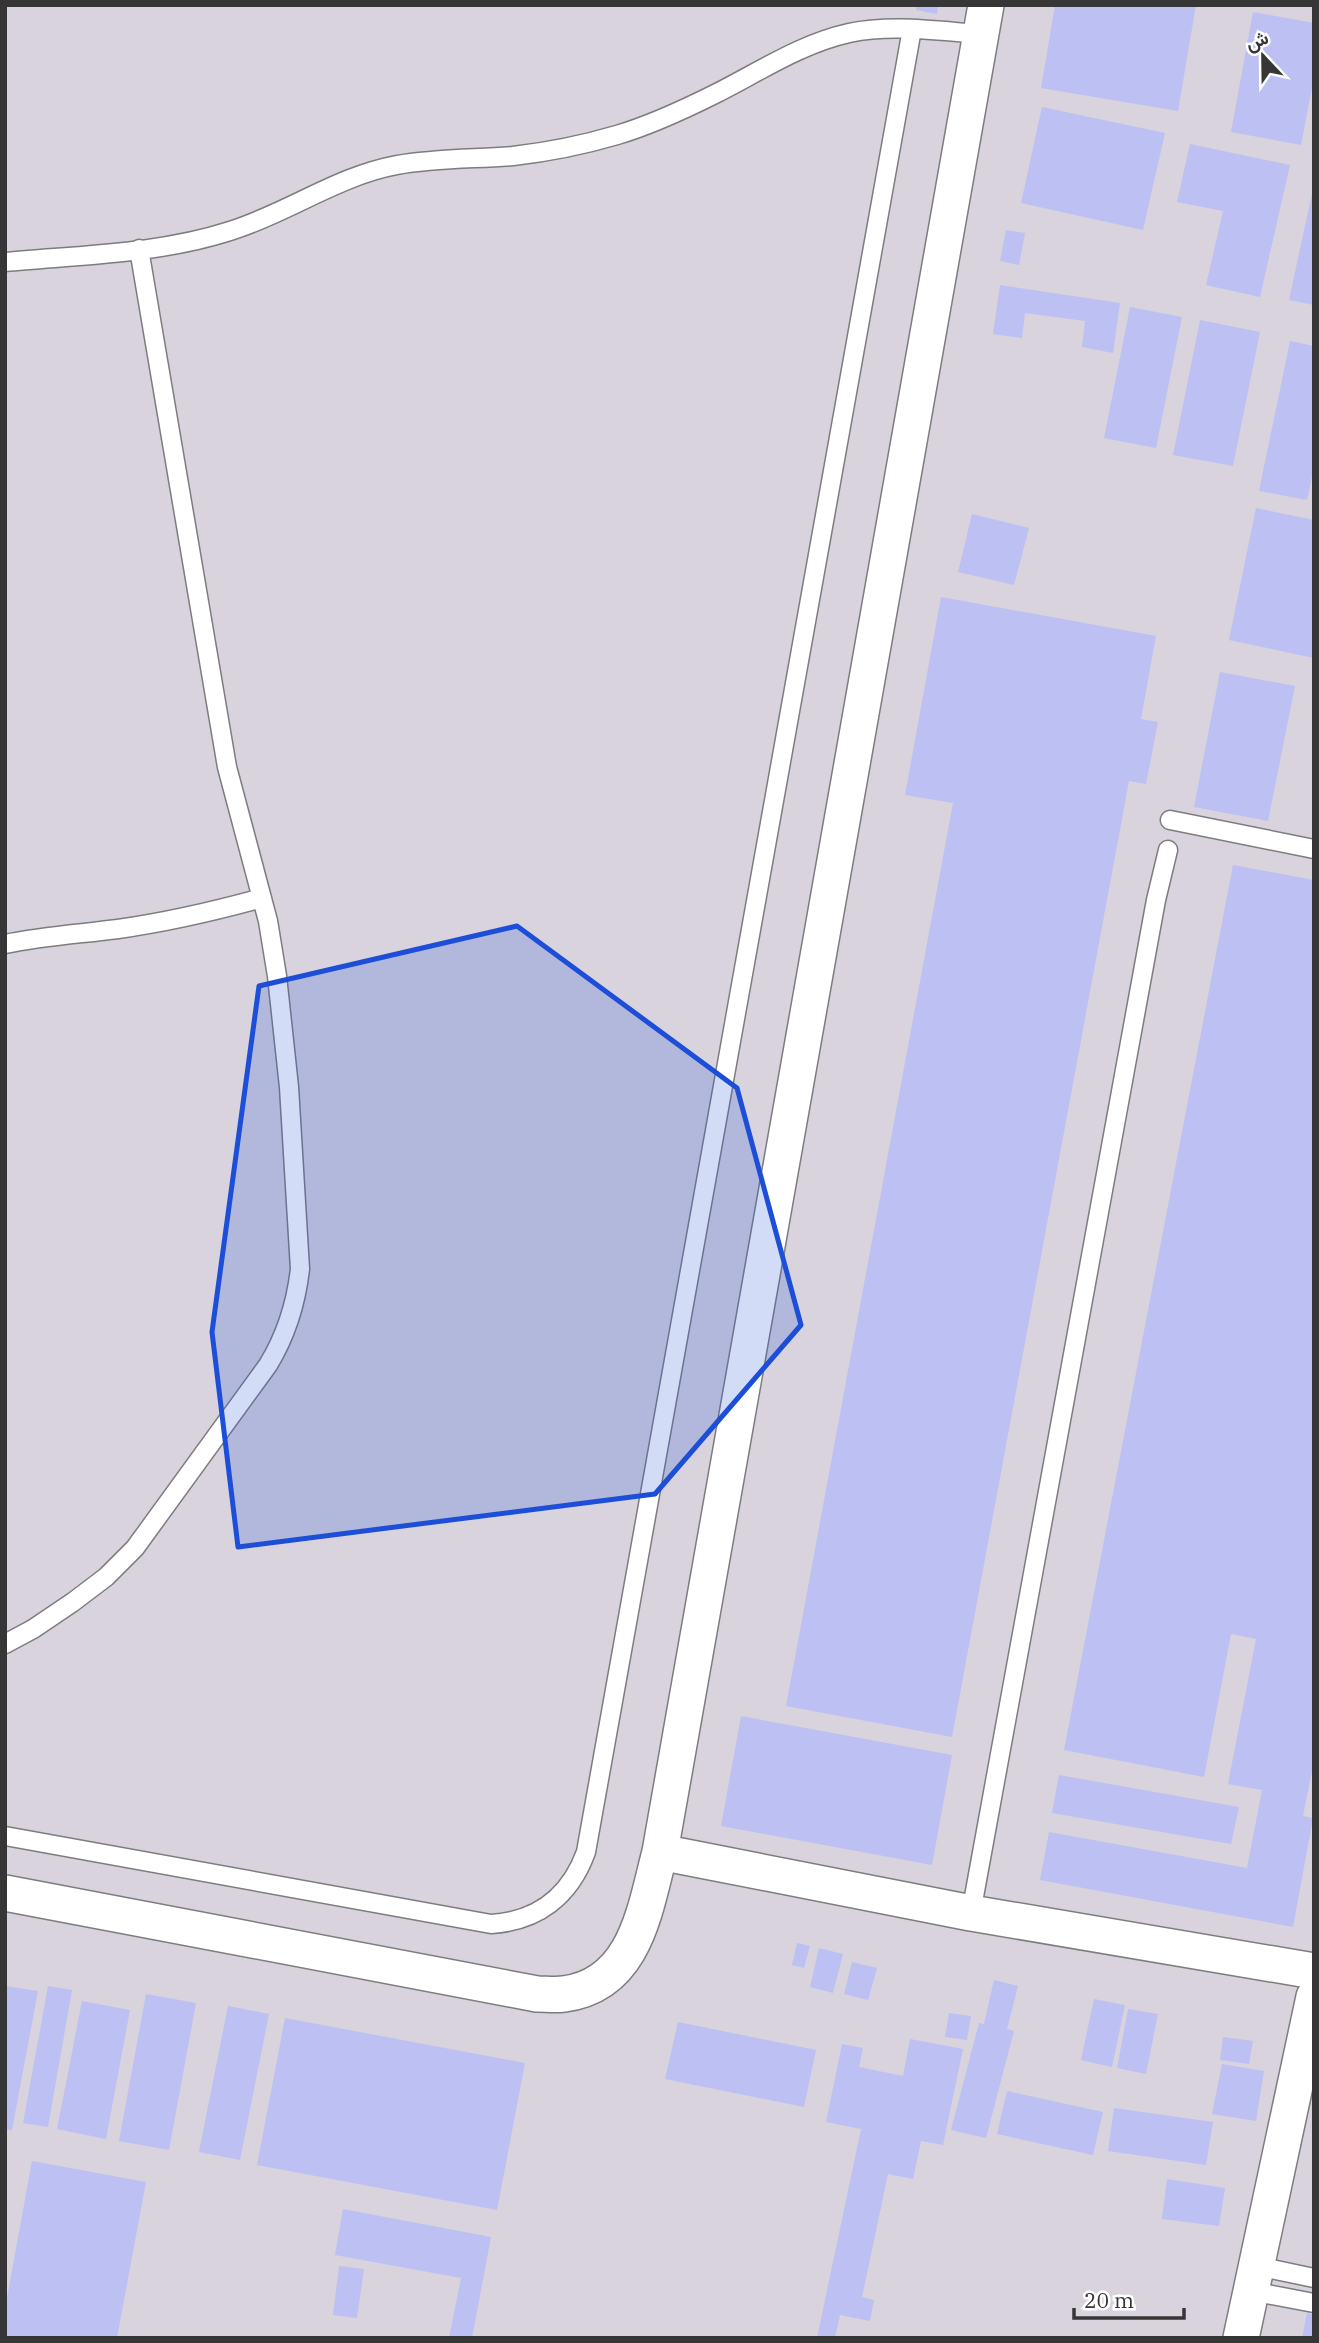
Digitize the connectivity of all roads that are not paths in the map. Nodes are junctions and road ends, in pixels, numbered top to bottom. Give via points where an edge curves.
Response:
1 (983, 20) edge
2 (912, 29) junction
3 (139, 249) junction
4 (5, 262) edge
5 (1170, 820) dead end
6 (1314, 849) edge
7 (1168, 850) dead end
8 (262, 898) junction
9 (5, 944) edge
10 (5, 1644) edge
11 (5, 1836) edge
12 (660, 1852) junction
13 (5, 1893) edge
14 (971, 1913) junction
15 (1314, 1971) edge
16 (1314, 1997) edge
17 (1254, 2278) junction
18 (1314, 2278) edge
19 (1314, 2303) edge
20 (1241, 2338) edge

1 - 2 lane
1 - 12 street
2 - 3 lane via 872,30 818,42 668,116 619,134 569,148 397,165 342,181 231,231
2 - 11 lane via 586,1852 579,1869 570,1885 543,1909 527,1918 491,1924
3 - 4 lane
3 - 8 lane via 227,767
5 - 6 lane
7 - 14 lane
8 - 9 lane via 166,921
8 - 10 lane via 277,976 289,1087 299,1241 299,1282 290,1320 268,1365 135,1548 73,1602
12 - 13 street via 633,1946 615,1969 592,1985 565,1994 537,1994
12 - 14 street
14 - 15 street
16 - 17 street
17 - 18 lane
17 - 19 lane
17 - 20 street

